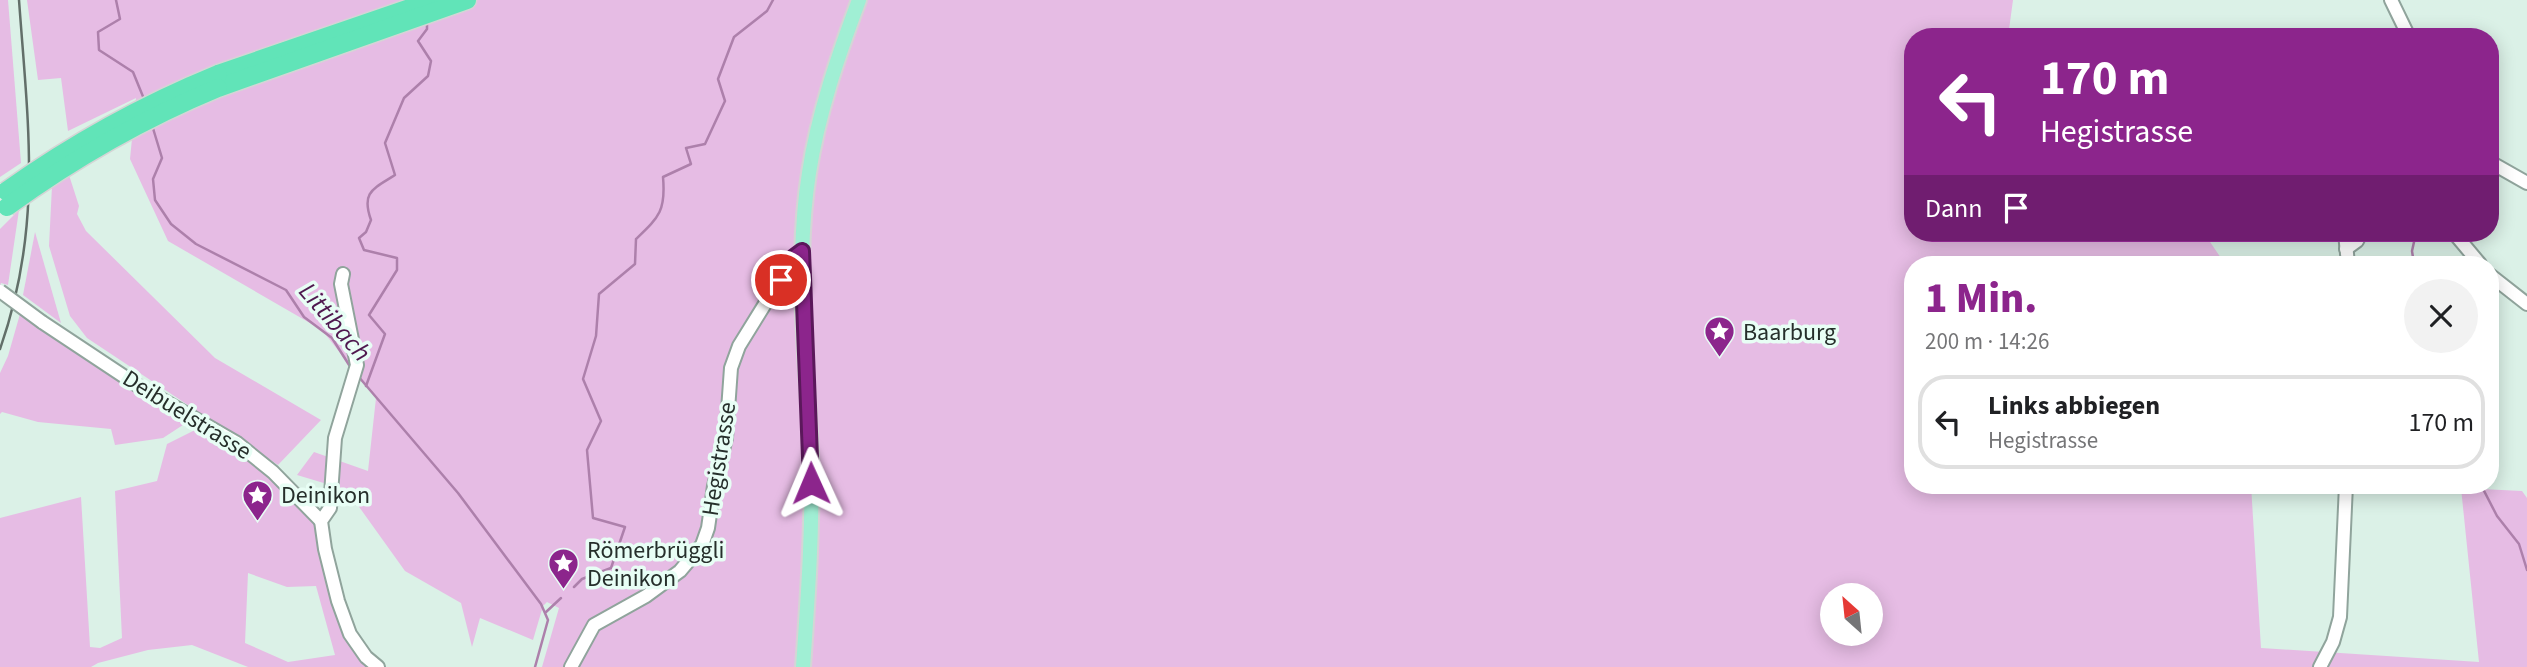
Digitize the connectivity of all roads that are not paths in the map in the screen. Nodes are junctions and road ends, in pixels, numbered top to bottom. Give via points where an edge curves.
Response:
1 (433, 0) edge
2 (467, 0) edge
3 (859, 0) edge
4 (2391, 0) edge
5 (2405, 28) edge
6 (332, 41) junction
7 (2499, 167) edge
8 (2527, 183) edge
9 (3, 202) edge
10 (2346, 242) edge
11 (2356, 242) edge
12 (2462, 242) edge
13 (2346, 250) junction
14 (802, 251) junction
15 (2347, 256) edge
16 (2473, 256) edge
17 (343, 274) dead end
18 (2499, 282) edge
19 (0, 291) edge
20 (2527, 304) edge
21 (2346, 494) edge
22 (321, 521) junction
23 (378, 667) edge
24 (571, 667) edge
25 (803, 667) edge
26 (2320, 667) edge

1 - 6 highway
2 - 6 highway
3 - 14 main road via 817,132
4 - 5 street
6 - 9 highway, bridge via 166,96 102,129
7 - 8 street
10 - 13 street
11 - 13 street
12 - 16 street
13 - 15 street
14 - 24 street, Hegistrasse via 739,346 731,368 726,438 702,545 680,571 594,625
14 - 25 main road via 812,520
17 - 22 street via 357,365 335,438 330,508
18 - 20 street
19 - 22 street, Deibuelstrasse, bridge via 139,387 237,443
21 - 26 street via 2340,617
22 - 23 street via 350,634

